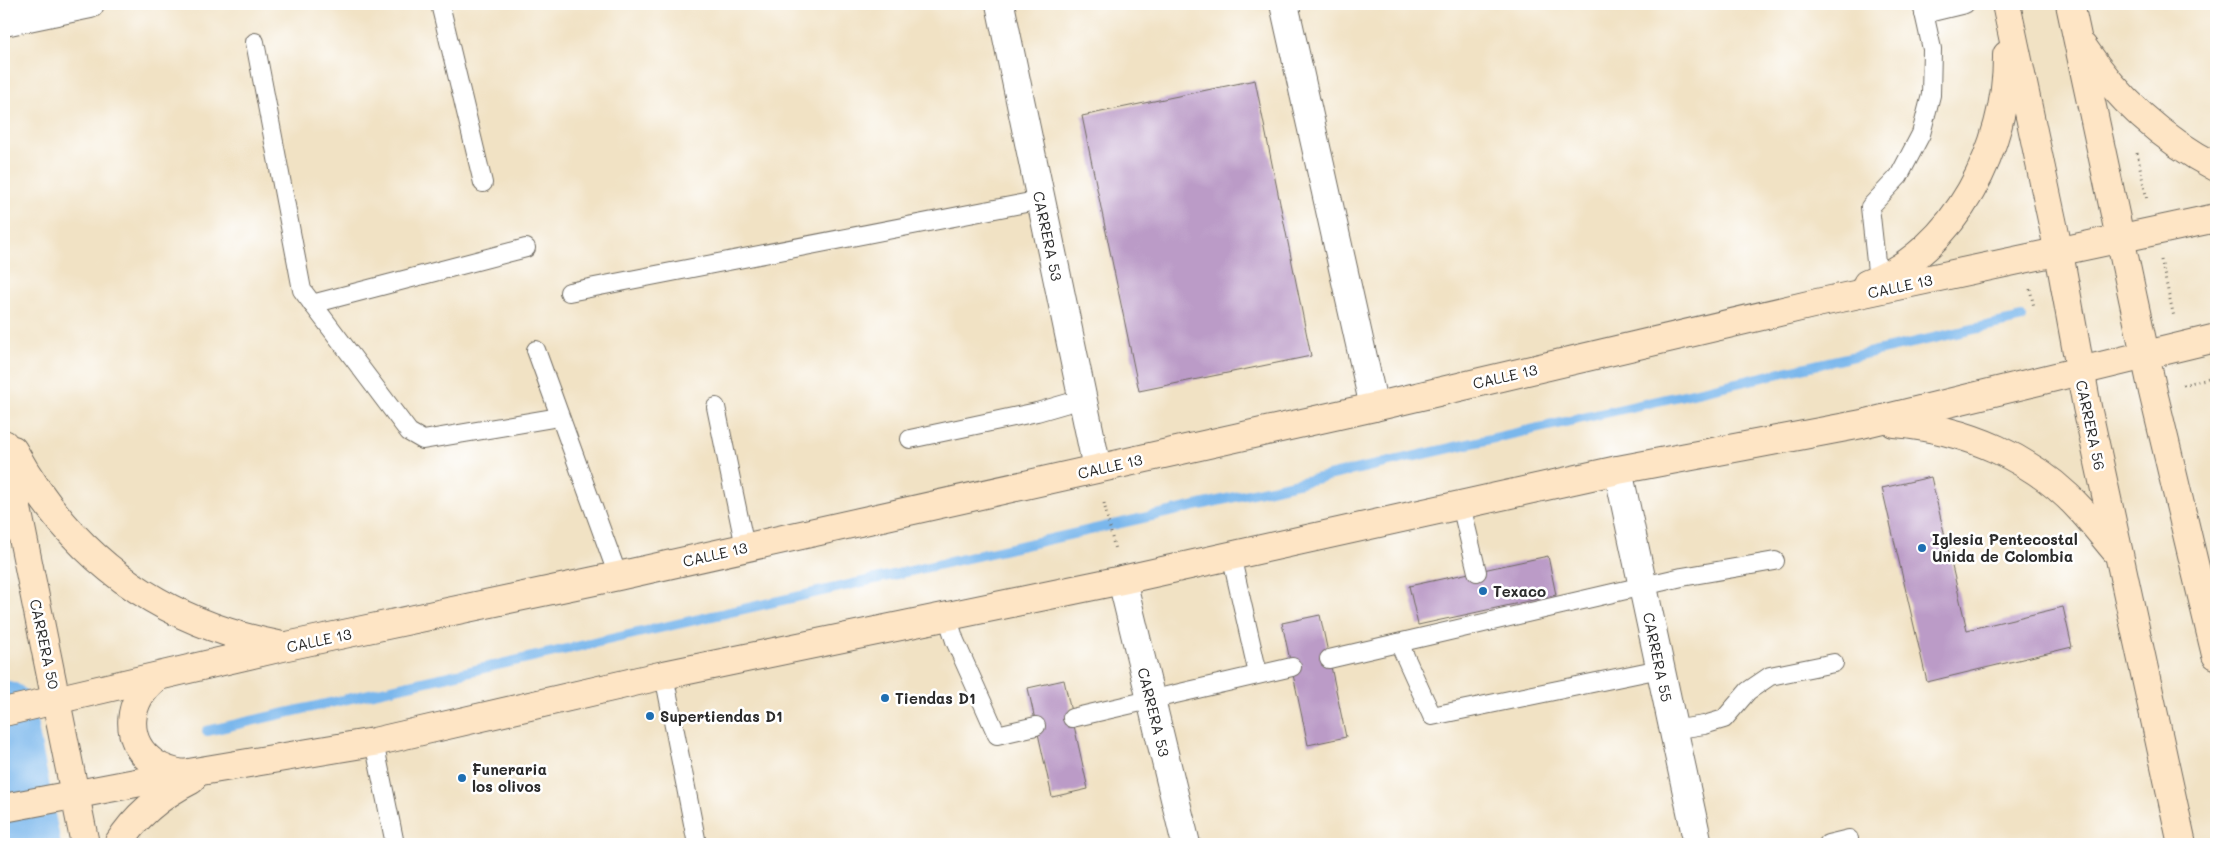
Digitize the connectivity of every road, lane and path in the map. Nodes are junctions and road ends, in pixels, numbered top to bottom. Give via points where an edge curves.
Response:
1 (90, 4) edge
2 (440, 4) edge
3 (1000, 4) edge
4 (1284, 4) edge
5 (1965, 4) edge
6 (2070, 4) edge
7 (1923, 9) edge
8 (2007, 10) edge
9 (4, 22) edge
10 (2078, 39) junction
11 (255, 42) dead end
12 (2216, 167) edge
13 (482, 183) dead end
14 (1040, 200) junction
15 (2148, 201) dead end
16 (2216, 218) edge
17 (2155, 231) junction
18 (2120, 239) junction
19 (526, 248) dead end
20 (2059, 253) junction
21 (1878, 280) junction
22 (569, 292) dead end
23 (1817, 303) junction
24 (312, 304) junction
25 (2216, 338) edge
26 (2181, 346) junction
27 (536, 350) dead end
28 (2146, 356) junction
29 (2080, 371) junction
30 (2216, 376) edge
31 (1082, 399) junction
32 (716, 407) dead end
33 (1374, 407) junction
34 (559, 417) junction
35 (1862, 424) junction
36 (4, 429) edge
37 (910, 439) dead end
38 (4, 444) edge
39 (1097, 468) junction
40 (1618, 470) junction
41 (1104, 503) dead end
42 (1461, 505) junction
43 (745, 547) junction
44 (2118, 554) junction
45 (1231, 555) junction
46 (1775, 561) dead end
47 (1119, 569) junction
48 (1477, 572) dead end
49 (618, 576) junction
50 (1643, 586) junction
51 (947, 616) junction
52 (1399, 643) junction
53 (287, 646) junction
54 (2216, 655) edge
55 (1329, 659) dead end
56 (1834, 662) dead end
57 (1292, 667) dead end
58 (1660, 669) junction
59 (1258, 674) junction
60 (664, 675) junction
61 (157, 677) junction
62 (1151, 700) junction
63 (44, 703) junction
64 (4, 712) edge
65 (1072, 718) dead end
66 (1036, 726) dead end
67 (1673, 730) junction
68 (374, 742) junction
69 (211, 770) junction
70 (183, 774) junction
71 (64, 797) junction
72 (4, 808) edge
73 (1849, 839) dead end
74 (85, 844) edge
75 (118, 844) edge
76 (395, 844) edge
77 (697, 844) edge
78 (1186, 844) edge
79 (1698, 844) edge
80 (1828, 844) edge
81 (2182, 844) edge

1 - 9 street
2 - 13 lane
3 - 14 street, CARRERA 53
4 - 33 street
5 - 7 lane
6 - 10 main road
7 - 21 lane via 1932,49 1931,95 1921,134 1899,176 1870,207
8 - 20 main road, CARRERA 56
8 - 21 main road via 2005,95 2000,121 1983,169 1956,214 1939,233 1920,251
10 - 12 main road via 2107,81 2142,116 2182,147
10 - 18 main road
11 - 24 lane via 302,290
14 - 22 lane
14 - 31 street, CARRERA 53
15 - 17 path
16 - 17 main road, CALLE 13
17 - 18 main road, CALLE 13
17 - 26 path
18 - 20 main road, CALLE 13
18 - 28 main road
19 - 24 lane
20 - 23 main road, CALLE 13
20 - 29 main road, CARRERA 56
21 - 23 main road
23 - 33 main road, CALLE 13
24 - 34 lane via 416,437 423,440
25 - 26 main road
26 - 28 main road
26 - 30 path via 2190,384
27 - 34 lane
28 - 29 main road
28 - 54 main road
29 - 35 main road
29 - 44 main road, CARRERA 56
31 - 37 lane
31 - 39 street, CARRERA 53
32 - 43 lane
33 - 39 main road, CALLE 13
34 - 49 lane
35 - 40 main road
35 - 44 main road via 1916,424 1943,429 1994,447 2033,469 2062,492
36 - 53 main road via 29,479 49,508 78,541 124,582 178,613 218,630
38 - 63 main road, CARRERA 50
39 - 43 main road, CALLE 13
40 - 42 main road
40 - 50 street, CARRERA 55
41 - 47 path
42 - 45 main road
42 - 48 lane
43 - 49 main road, CALLE 13
44 - 81 main road, CARRERA 56
45 - 47 main road
45 - 59 lane
46 - 50 lane
47 - 51 main road
47 - 62 street, CARRERA 53
49 - 53 main road, CALLE 13
50 - 52 lane via 1488,616
50 - 58 street, CARRERA 55
51 - 60 main road
51 - 66 lane via 997,735
52 - 55 lane
52 - 58 lane via 1432,716
53 - 61 main road, CALLE 13
56 - 67 lane via 1770,676 1748,691 1724,719
57 - 59 lane
58 - 67 street, CARRERA 55
59 - 62 lane
60 - 68 main road
60 - 77 lane
61 - 63 main road, CALLE 13
61 - 70 main road via 147,683 135,702 134,736 153,763
62 - 65 lane
62 - 78 street, CARRERA 53
63 - 64 main road, CALLE 13
63 - 71 main road, CARRERA 50
67 - 79 street, CARRERA 55
68 - 69 main road
68 - 76 lane
69 - 70 main road
69 - 75 main road via 153,803
70 - 71 main road
71 - 72 main road
71 - 74 main road, CARRERA 50
73 - 80 lane

